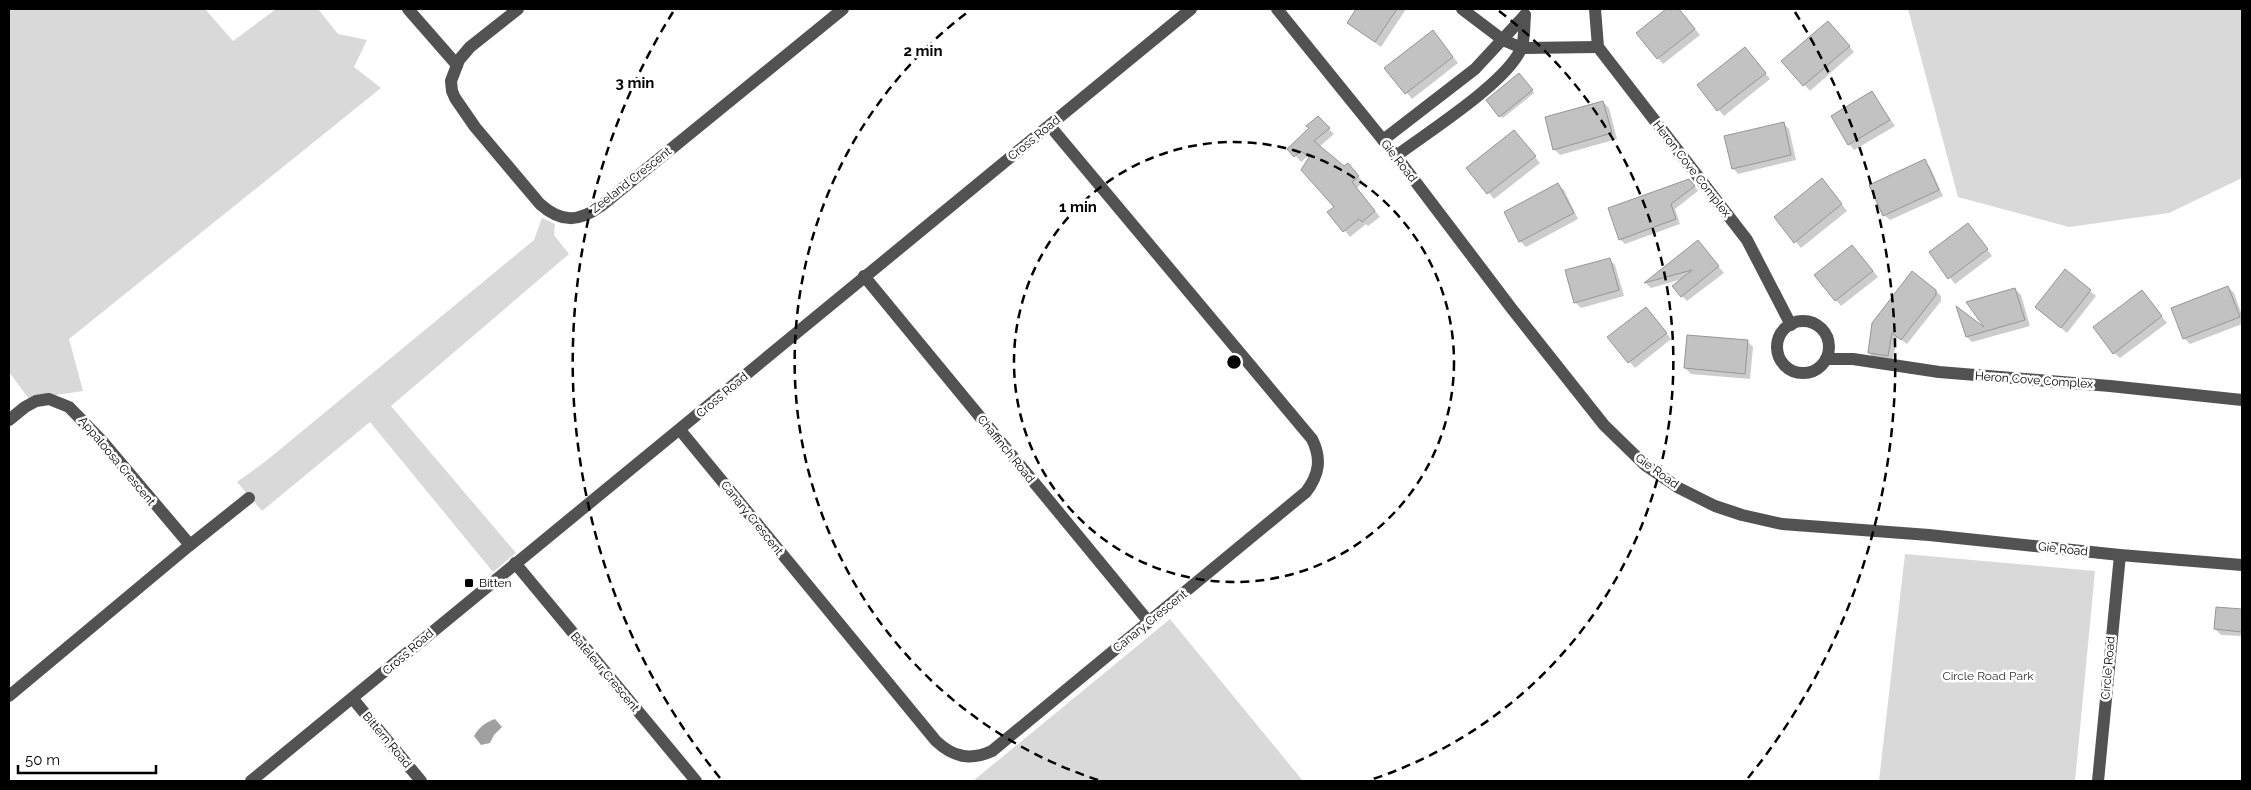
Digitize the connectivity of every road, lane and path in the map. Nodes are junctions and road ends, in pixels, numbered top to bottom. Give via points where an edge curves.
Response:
1 (408, 9) edge
2 (518, 9) edge
3 (842, 9) edge
4 (1192, 9) edge
5 (1277, 9) edge
6 (1462, 9) edge
7 (1595, 9) edge
8 (1527, 12) edge
9 (1503, 40) junction
10 (1598, 47) junction
11 (1522, 48) junction
12 (457, 65) junction
13 (1050, 126) junction
14 (1383, 140) junction
15 (1396, 156) junction
16 (864, 276) junction
17 (1791, 324) junction
18 (1826, 360) junction
19 (2242, 400) edge
20 (9, 420) edge
21 (680, 430) junction
22 (249, 498) dead end
23 (190, 545) junction
24 (2120, 555) junction
25 (515, 563) junction
26 (2242, 565) edge
27 (1149, 622) junction
28 (9, 696) edge
29 (353, 699) junction
30 (251, 781) edge
31 (421, 781) edge
32 (696, 781) edge
33 (2098, 781) edge

1 - 12 street
2 - 12 street, Zeeland Crescent via 470,47
3 - 12 street, Zeeland Crescent via 601,206 578,219 546,210 475,127 454,98 451,81
4 - 13 street, Cross Road
5 - 14 street, Gie Road
6 - 9 street
7 - 10 street
8 - 9 street
8 - 11 street
9 - 11 street
9 - 14 street via 1475,69
10 - 11 street
10 - 17 street, Heron Cove Complex via 1747,240
11 - 15 street via 1512,64 1483,91
13 - 16 street, Cross Road
13 - 27 street, Canary Crescent via 1312,439 1319,457 1314,481 1306,492
14 - 15 street, Gie Road
15 - 24 street, Gie Road via 1604,425 1645,465 1679,488 1715,506 1782,524
16 - 21 street, Cross Road
16 - 27 street, Chaffinch Road
17 - 18 street via 1809,322 1824,332 1829,351
17 - 18 street via 1779,337 1778,355 1782,363 1796,373 1805,374 1821,367
18 - 19 street, Heron Cove Complex via 1853,359 1957,374
20 - 23 street, Appaloosa Crescent via 36,401 49,398 69,406
21 - 25 street, Cross Road
21 - 27 street, Canary Crescent via 936,741 950,753 979,756 992,751
22 - 23 street
23 - 28 street
24 - 26 street, Gie Road
24 - 33 street, Circle Road
25 - 29 street, Cross Road
25 - 32 street, Bateleur Crescent
29 - 30 street, Cross Road
29 - 31 street, Bittern Road

